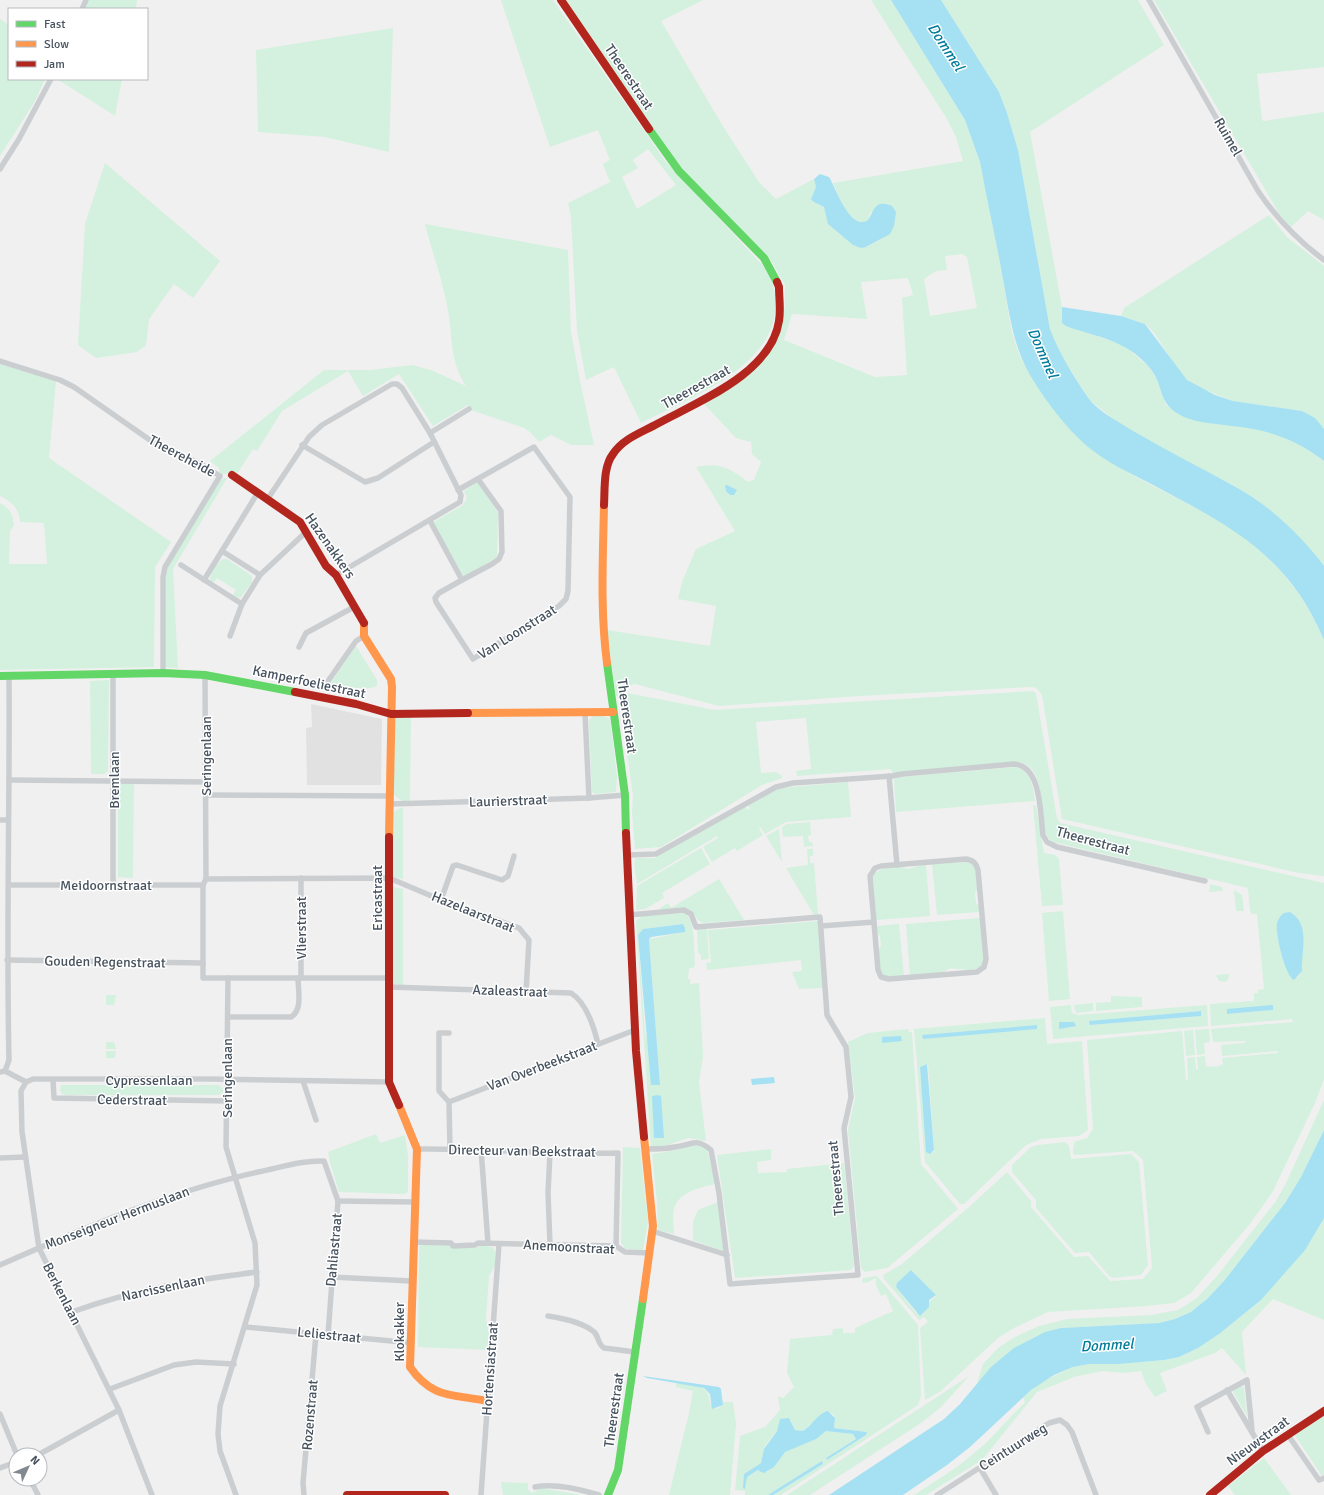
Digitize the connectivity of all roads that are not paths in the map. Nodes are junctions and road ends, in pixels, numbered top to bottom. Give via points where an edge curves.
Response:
1 (561, 0) edge
2 (1149, 0) edge
3 (50, 80) edge
4 (0, 169) edge
5 (1324, 260) edge
6 (0, 361) edge
7 (469, 409) dead end
8 (430, 433) junction
9 (434, 442) junction
10 (302, 445) junction
11 (232, 475) dead end
12 (478, 479) junction
13 (458, 490) junction
14 (257, 494) junction
15 (267, 500) junction
16 (430, 521) junction
17 (306, 532) junction
18 (222, 551) junction
19 (181, 565) dead end
20 (260, 575) junction
21 (336, 575) junction
22 (204, 580) junction
23 (462, 580) junction
24 (242, 604) junction
25 (354, 607) junction
26 (230, 636) dead end
27 (364, 636) junction
28 (299, 647) dead end
29 (163, 673) junction
30 (113, 675) junction
31 (205, 675) junction
32 (0, 676) edge
33 (9, 676) junction
34 (326, 684) dead end
35 (613, 712) junction
36 (585, 713) junction
37 (391, 714) junction
38 (889, 776) junction
39 (10, 780) junction
40 (114, 781) junction
41 (205, 782) junction
42 (206, 795) junction
43 (625, 795) junction
44 (589, 798) junction
45 (390, 800) junction
46 (0, 820) edge
47 (8, 820) junction
48 (628, 855) junction
49 (514, 856) dead end
50 (897, 865) junction
51 (301, 878) junction
52 (389, 878) junction
53 (206, 879) junction
54 (1205, 881) dead end
55 (9, 884) junction
56 (112, 885) junction
57 (203, 885) junction
58 (441, 900) junction
59 (629, 914) junction
60 (874, 922) junction
61 (821, 926) junction
62 (7, 963) junction
63 (203, 963) junction
64 (0, 966) edge
65 (228, 978) junction
66 (299, 978) junction
67 (390, 983) junction
68 (526, 992) junction
69 (228, 1017) junction
70 (635, 1030) junction
71 (449, 1033) dead end
72 (598, 1044) junction
73 (3, 1071) edge
74 (53, 1080) junction
75 (228, 1080) junction
76 (302, 1081) junction
77 (26, 1082) junction
78 (389, 1082) junction
79 (228, 1101) junction
80 (448, 1102) junction
81 (316, 1120) dead end
82 (417, 1149) junction
83 (450, 1149) junction
84 (647, 1149) junction
85 (481, 1150) junction
86 (550, 1153) junction
87 (25, 1157) junction
88 (0, 1158) edge
89 (326, 1166) joint
90 (235, 1177) junction
91 (338, 1201) junction
92 (415, 1202) junction
93 (652, 1231) junction
94 (414, 1242) junction
95 (488, 1243) junction
96 (499, 1244) junction
97 (550, 1245) junction
98 (616, 1246) junction
99 (39, 1248) junction
100 (649, 1253) junction
101 (727, 1255) junction
102 (0, 1265) edge
103 (257, 1272) junction
104 (331, 1277) junction
105 (412, 1281) junction
106 (72, 1312) junction
107 (548, 1316) dead end
108 (246, 1327) junction
109 (316, 1334) junction
110 (328, 1336) junction
111 (412, 1343) junction
112 (635, 1352) junction
113 (234, 1364) junction
114 (110, 1389) junction
115 (1227, 1390) junction
116 (487, 1401) junction
117 (120, 1410) junction
118 (1324, 1411) edge
119 (0, 1414) edge
120 (1252, 1430) junction
121 (1208, 1432) dead end
122 (1288, 1435) junction
123 (14, 1447) edge
124 (48, 1450) edge
125 (1263, 1451) junction
126 (980, 1468) junction
127 (1324, 1478) edge
128 (535, 1487) dead end
129 (420, 1494) edge
130 (152, 1495) edge
131 (236, 1495) edge
132 (304, 1495) edge
133 (346, 1495) edge
134 (445, 1495) edge
135 (481, 1495) edge
136 (599, 1495) edge
137 (608, 1495) edge
138 (937, 1495) edge
139 (996, 1495) edge
140 (1096, 1495) edge
141 (1210, 1495) edge

1 - 35 street, Theerestraat via 668,157 764,258 779,287 779,321 776,334 750,370 724,388 626,440 610,460 605,479 602,587 603,634
2 - 5 street, Ruimel via 1258,191 1273,213 1303,244
3 - 4 street
6 - 29 street, Theereheide via 74,387 156,445 201,464 220,476 165,567
7 - 8 street
8 - 9 street
8 - 10 street via 402,388 392,384 322,425
9 - 10 street via 378,478 365,482
9 - 13 street
10 - 15 street
11 - 14 street, Hazenakkers
12 - 13 street
12 - 23 street via 501,511 502,552 499,559 492,564
12 - 23 street, Van Loonstraat via 534,446 570,497 568,591 566,599 559,606 473,659 435,598
13 - 16 street via 461,495 460,502
14 - 15 street, Hazenakkers
14 - 18 street
15 - 17 street, Hazenakkers via 296,518
16 - 21 street
16 - 23 street
17 - 20 street
17 - 21 street, Hazenakkers via 326,566
18 - 20 street
18 - 22 street
19 - 22 street
20 - 24 street
21 - 25 street, Hazenakkers
22 - 24 street
24 - 26 street
25 - 27 street, Hazenakkers via 364,623
25 - 28 street via 306,633
27 - 34 street via 356,641
27 - 37 street, Hazenakkers via 391,679
29 - 30 street, Kamperfoeliestraat
29 - 31 street, Kamperfoeliestraat
30 - 33 street, Kamperfoeliestraat
30 - 40 street, Bremlaan
31 - 37 street, Kamperfoeliestraat via 356,704
31 - 41 street, Seringenlaan
32 - 33 street, Kamperfoeliestraat
33 - 39 street
35 - 36 street, Kamperfoeliestraat
35 - 43 street, Theerestraat
36 - 37 street, Kamperfoeliestraat
36 - 44 street
37 - 45 street, Ericastraat
38 - 48 street, Theerestraat via 793,783 776,787 656,854
38 - 50 street
38 - 54 street, Theerestraat via 1014,764 1023,766 1034,778 1043,835 1047,842 1057,847
39 - 40 street
39 - 47 street
40 - 41 street
40 - 56 street, Bremlaan
41 - 42 street, Seringenlaan
42 - 45 street, Laurierstraat
42 - 53 street, Seringenlaan
43 - 44 street, Laurierstraat
43 - 48 street, Theerestraat
44 - 45 street, Laurierstraat
45 - 52 street, Ericastraat
46 - 47 street
47 - 55 street
48 - 59 street, Theerestraat
49 - 58 street via 508,876 502,880 457,865 453,866
50 - 60 street via 881,866 872,871 870,876
50 - 60 street via 966,859 976,864 986,964 977,972 884,979 878,970
51 - 52 street
51 - 53 street
51 - 66 street, Vlierstraat
52 - 58 street, Hazelaarstraat
52 - 67 street, Ericastraat
53 - 57 street, Seringenlaan
55 - 56 street, Meidoornstraat
55 - 62 street
56 - 57 street, Meidoornstraat
57 - 63 street, Seringenlaan
58 - 68 street, Hazelaarstraat via 518,928 529,940
59 - 61 street, Theerestraat via 684,910 691,914 696,927 820,917
59 - 70 street, Theerestraat
60 - 61 street
61 - 101 street, Theerestraat via 827,1015 846,1047 851,1097 844,1128 858,1276 730,1284
62 - 63 street, Gouden Regenstraat
62 - 64 street, Gouden Regenstraat
62 - 73 street via 9,1060
63 - 65 street, Seringenlaan via 203,978
65 - 66 street
65 - 69 street, Seringenlaan
66 - 67 street
66 - 69 street, Vlierstraat via 298,1009 291,1017
67 - 68 street, Azaleastraat
67 - 78 street, Ericastraat
68 - 72 street, Azaleastraat via 571,993 579,998
69 - 75 street, Seringenlaan
70 - 72 street, Van Overbeekstraat
70 - 84 street, Theerestraat
71 - 80 street via 439,1033 438,1042 439,1091
72 - 80 street, Van Overbeekstraat
73 - 77 street
74 - 75 street, Cypressenlaan
74 - 77 street, Cypressenlaan via 33,1079
74 - 79 street, Cederstraat via 54,1098
75 - 76 street, Cypressenlaan
75 - 79 street, Seringenlaan
76 - 78 street, Cypressenlaan
76 - 81 street
77 - 87 street, Berkenlaan via 21,1090 20,1100
78 - 82 street
79 - 90 street, Seringenlaan via 226,1147
80 - 83 street
82 - 83 street, Directeur van Beekstraat
82 - 92 street, Klokakker
83 - 85 street, Directeur van Beekstraat
84 - 93 street, Theerestraat via 653,1210
84 - 101 street, Theerestraat via 677,1147 692,1142 700,1143 711,1150
85 - 86 street, Directeur van Beekstraat
85 - 95 street
86 - 97 street
86 - 98 street, Directeur van Beekstraat via 618,1152
87 - 88 street
87 - 99 street, Berkenlaan
89 - 90 street, Monseigneur Hermuslaan via 324,1161 318,1161
89 - 91 street, Dahliastraat
90 - 99 street, Monseigneur Hermuslaan via 168,1196
90 - 103 street, Seringenlaan via 255,1243
91 - 92 street
91 - 104 street, Dahliastraat
92 - 94 street, Klokakker
93 - 100 street, Theerestraat
93 - 101 street
94 - 95 street, Anemoonstraat via 451,1243 453,1246
94 - 105 street, Klokakker
95 - 96 street, Anemoonstraat
96 - 97 street, Anemoonstraat
96 - 116 street, Hortensiastraat
97 - 98 street, Anemoonstraat
98 - 100 street, Anemoonstraat via 625,1252
99 - 102 street, Monseigneur Hermuslaan
99 - 106 street, Berkenlaan
100 - 112 street, Theerestraat
103 - 106 street, Narcissenlaan via 138,1291
103 - 108 street, Seringenlaan via 257,1285
104 - 105 street
104 - 110 street, Dahliastraat
105 - 111 street, Klokakker
106 - 114 street, Berkenlaan
107 - 112 street via 568,1319 592,1330 604,1348
108 - 109 street, Leliestraat
108 - 113 street, Seringenlaan
109 - 110 street, Leliestraat
109 - 132 street, Rozenstraat
110 - 111 street, Leliestraat
111 - 116 street, Klokakker via 410,1367 417,1379 432,1391
112 - 137 street, Theerestraat via 618,1470
113 - 114 street via 174,1364
113 - 131 street, Seringenlaan via 220,1406 218,1434 220,1451
114 - 117 street, Berkenlaan
115 - 120 street
115 - 120 street via 1247,1380
115 - 121 street via 1197,1407
116 - 135 street, Hortensiastraat
117 - 124 street
117 - 130 street, Berkenlaan
118 - 122 street, Nieuwstraat
119 - 123 street
120 - 125 street
122 - 125 street, Nieuwstraat
122 - 127 street via 1319,1480
125 - 141 street, Nieuwstraat
126 - 138 street, Ceintuurweg
126 - 139 street
126 - 140 street, Ceintuurweg via 1049,1423 1060,1420 1072,1432
128 - 136 street via 545,1485 584,1490
129 - 133 street
129 - 134 street

